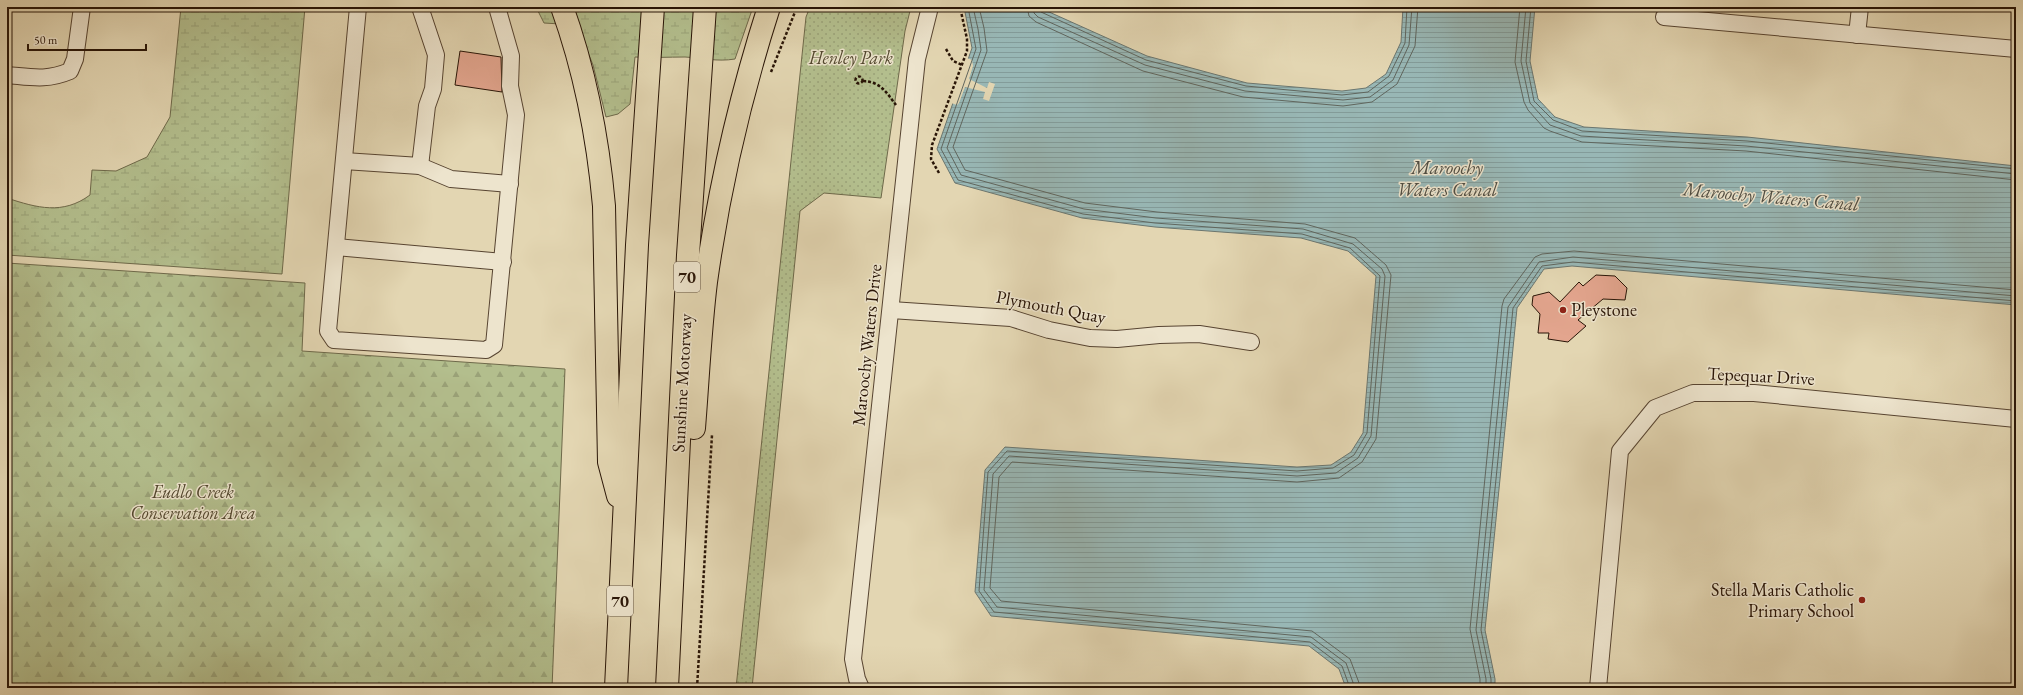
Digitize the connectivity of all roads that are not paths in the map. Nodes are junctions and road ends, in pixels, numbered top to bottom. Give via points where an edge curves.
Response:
1 (82, 7) edge
2 (358, 7) edge
3 (420, 7) edge
4 (497, 7) edge
5 (562, 7) edge
6 (653, 7) edge
7 (706, 7) edge
8 (769, 7) edge
9 (930, 7) edge
10 (1860, 7) edge
11 (1664, 17) dead end
12 (1857, 36) junction
13 (2016, 49) edge
14 (7, 74) edge
15 (344, 161) junction
16 (420, 166) junction
17 (510, 184) junction
18 (336, 247) junction
19 (503, 262) junction
20 (891, 310) junction
21 (1251, 342) dead end
22 (2016, 419) edge
23 (624, 514) junction
24 (674, 547) junction
25 (616, 688) edge
26 (667, 688) edge
27 (861, 688) edge
28 (1598, 688) edge

1 - 14 street via 75,59 70,71 44,78
2 - 15 street
3 - 16 street via 436,55
4 - 17 street via 511,56 510,86 516,115
5 - 23 highway via 589,101 601,173 604,206 609,462
6 - 23 highway, 70 via 637,245
7 - 24 highway, Sunshine Motorway / 70 via 688,255
8 - 24 highway via 741,103 715,224 701,337 690,490
9 - 20 street, Maroochy Waters Drive via 917,59
10 - 12 street
11 - 12 street
12 - 13 street
15 - 16 street
15 - 18 street
16 - 17 street via 451,179
17 - 19 street
18 - 19 street
18 - 19 street via 328,331 334,340 486,350 494,345
20 - 21 street, Plymouth Quay via 1011,318 1048,330 1090,338 1199,334
20 - 27 street, Maroochy Waters Drive via 853,659
22 - 28 street, Tepequar Drive via 1754,393 1692,393 1655,408 1620,451
23 - 25 highway, 70
24 - 26 highway, Sunshine Motorway / 70

